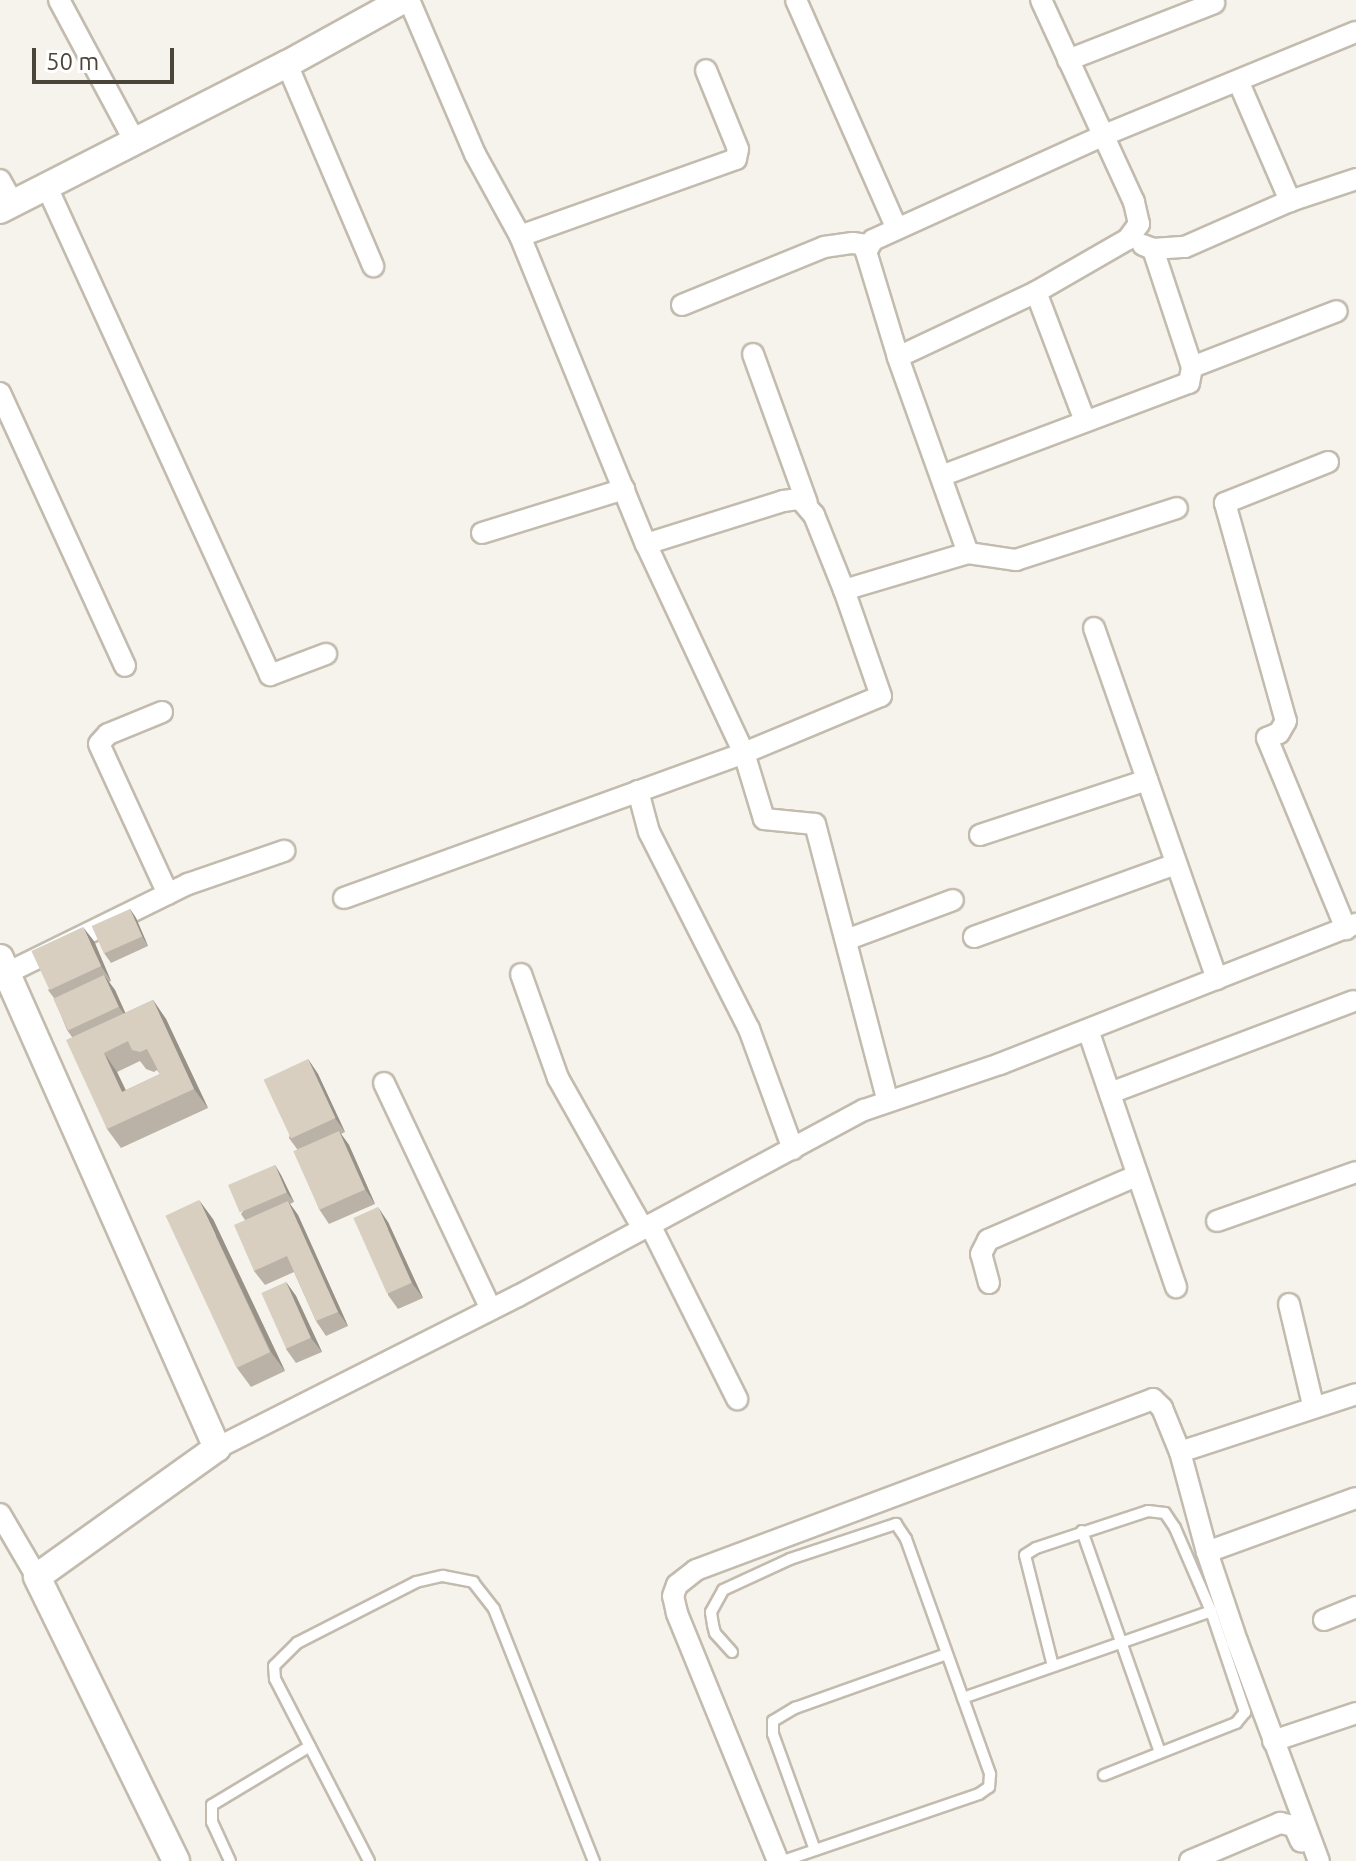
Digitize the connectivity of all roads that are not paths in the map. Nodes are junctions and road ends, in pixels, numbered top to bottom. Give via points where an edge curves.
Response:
1 (59, 0) edge
2 (406, 0) edge
3 (796, 0) edge
4 (1041, 0) edge
5 (1214, 3) dead end
6 (1356, 32) edge
7 (1068, 60) junction
8 (287, 64) junction
9 (706, 70) dead end
10 (1239, 83) junction
11 (1102, 136) junction
12 (135, 142) junction
13 (1356, 179) edge
14 (46, 185) junction
15 (4, 197) edge
16 (1290, 201) junction
17 (897, 229) junction
18 (520, 236) junction
19 (1128, 239) junction
20 (868, 245) junction
21 (1153, 249) junction
22 (373, 266) dead end
23 (1036, 292) junction
24 (682, 305) dead end
25 (1337, 311) dead end
26 (753, 354) dead end
27 (898, 357) junction
28 (1192, 367) junction
29 (0, 393) edge
30 (1085, 421) junction
31 (1328, 462) dead end
32 (941, 476) junction
33 (624, 489) junction
34 (807, 503) junction
35 (1177, 508) dead end
36 (482, 533) dead end
37 (646, 544) junction
38 (968, 553) junction
39 (844, 590) junction
40 (1094, 628) dead end
41 (326, 654) dead end
42 (125, 666) dead end
43 (162, 712) dead end
44 (744, 753) junction
45 (1147, 780) junction
46 (638, 791) junction
47 (980, 835) dead end
48 (284, 851) dead end
49 (1176, 864) junction
50 (168, 894) junction
51 (344, 898) dead end
52 (953, 900) dead end
53 (1351, 926) edge
54 (974, 937) dead end
55 (846, 940) junction
56 (3, 966) edge
57 (521, 974) dead end
58 (1217, 979) junction
59 (1353, 1001) dead end
60 (1088, 1030) junction
61 (384, 1083) dead end
62 (1110, 1093) junction
63 (888, 1102) junction
64 (793, 1149) junction
65 (1356, 1172) edge
66 (1138, 1175) junction
67 (1217, 1221) dead end
68 (646, 1227) junction
69 (989, 1283) dead end
70 (1176, 1287) dead end
71 (1289, 1304) dead end
72 (491, 1309) junction
73 (1356, 1394) edge
74 (737, 1399) dead end
75 (1313, 1405) junction
76 (217, 1448) junction
77 (1180, 1452) junction
78 (1356, 1498) edge
79 (0, 1514) edge
80 (1082, 1531) junction
81 (1207, 1552) junction
82 (37, 1577) junction
83 (1356, 1607) edge
84 (1211, 1611) junction
85 (1324, 1620) dead end
86 (1120, 1643) junction
87 (732, 1652) dead end
88 (947, 1654) junction
89 (1053, 1666) junction
90 (963, 1698) junction
91 (1356, 1713) edge
92 (1273, 1741) junction
93 (310, 1746) junction
94 (1160, 1752) junction
95 (1104, 1775) dead end
96 (815, 1850) junction
97 (176, 1861) edge
98 (230, 1861) edge
99 (369, 1861) edge
100 (594, 1861) edge
101 (781, 1861) edge
102 (1190, 1861) edge
103 (1307, 1861) edge
104 (1319, 1861) edge

1 - 12 street
2 - 8 street
2 - 18 street via 475,154
3 - 17 street
4 - 7 street
5 - 7 street
6 - 10 street
7 - 11 street
8 - 12 street
8 - 22 street
9 - 18 street via 738,149 736,159
10 - 11 street
10 - 16 street
11 - 17 street
11 - 19 street via 1139,216
12 - 14 street
13 - 16 street
14 - 15 street
14 - 41 street via 270,675
16 - 21 street via 1185,247
17 - 20 street
18 - 33 street
19 - 21 street
19 - 23 street
20 - 24 street via 824,247
20 - 27 street via 868,263
21 - 28 street
23 - 27 street
23 - 30 street
25 - 28 street
26 - 34 street
27 - 32 street
28 - 30 street via 1185,386
29 - 42 street
30 - 32 street
31 - 53 street via 1225,503 1286,721 1279,733 1267,738
32 - 38 street
33 - 36 street
33 - 37 street
34 - 37 street via 783,501
34 - 39 street
35 - 38 street via 1016,560
37 - 44 street
38 - 39 street
39 - 44 street via 881,696
40 - 45 street
43 - 50 street via 108,734 99,744
44 - 46 street
44 - 55 street via 764,819 815,824
45 - 47 street
45 - 49 street
46 - 51 street
46 - 64 street via 649,832 749,1029
48 - 50 street
49 - 54 street
49 - 58 street
50 - 56 street
52 - 55 street
53 - 58 street
55 - 63 street
56 - 76 street
57 - 68 street via 558,1078
58 - 60 street
59 - 62 street
60 - 62 street
60 - 63 street
61 - 72 street
62 - 66 street
63 - 64 street
64 - 68 street
65 - 67 street
66 - 69 street via 988,1240 981,1254
66 - 70 street
68 - 72 street
68 - 74 street
71 - 75 street
72 - 76 street
73 - 75 street
75 - 77 street
76 - 82 street
77 - 81 street
77 - 101 street via 1162,1408 1147,1399 684,1577 673,1596 677,1613
78 - 81 street
79 - 82 street
80 - 84 lane via 1148,1511 1165,1513
80 - 86 lane
80 - 89 lane via 1036,1548 1024,1559
81 - 92 street
82 - 97 street
83 - 85 street
84 - 86 lane
84 - 94 lane via 1245,1712 1236,1723
86 - 89 lane
86 - 94 lane
87 - 88 lane via 715,1633 711,1612 723,1590 790,1559 896,1524
88 - 90 lane
88 - 96 lane via 795,1708 773,1721 773,1734
89 - 90 lane
90 - 96 lane via 990,1774 989,1787
91 - 92 street
92 - 104 street
93 - 98 lane via 212,1805 212,1822
93 - 99 lane
93 - 100 lane via 275,1679 274,1666 283,1654 416,1582 460,1576 484,1592 499,1621
94 - 95 lane
96 - 101 lane
102 - 103 street via 1286,1822 1296,1830

